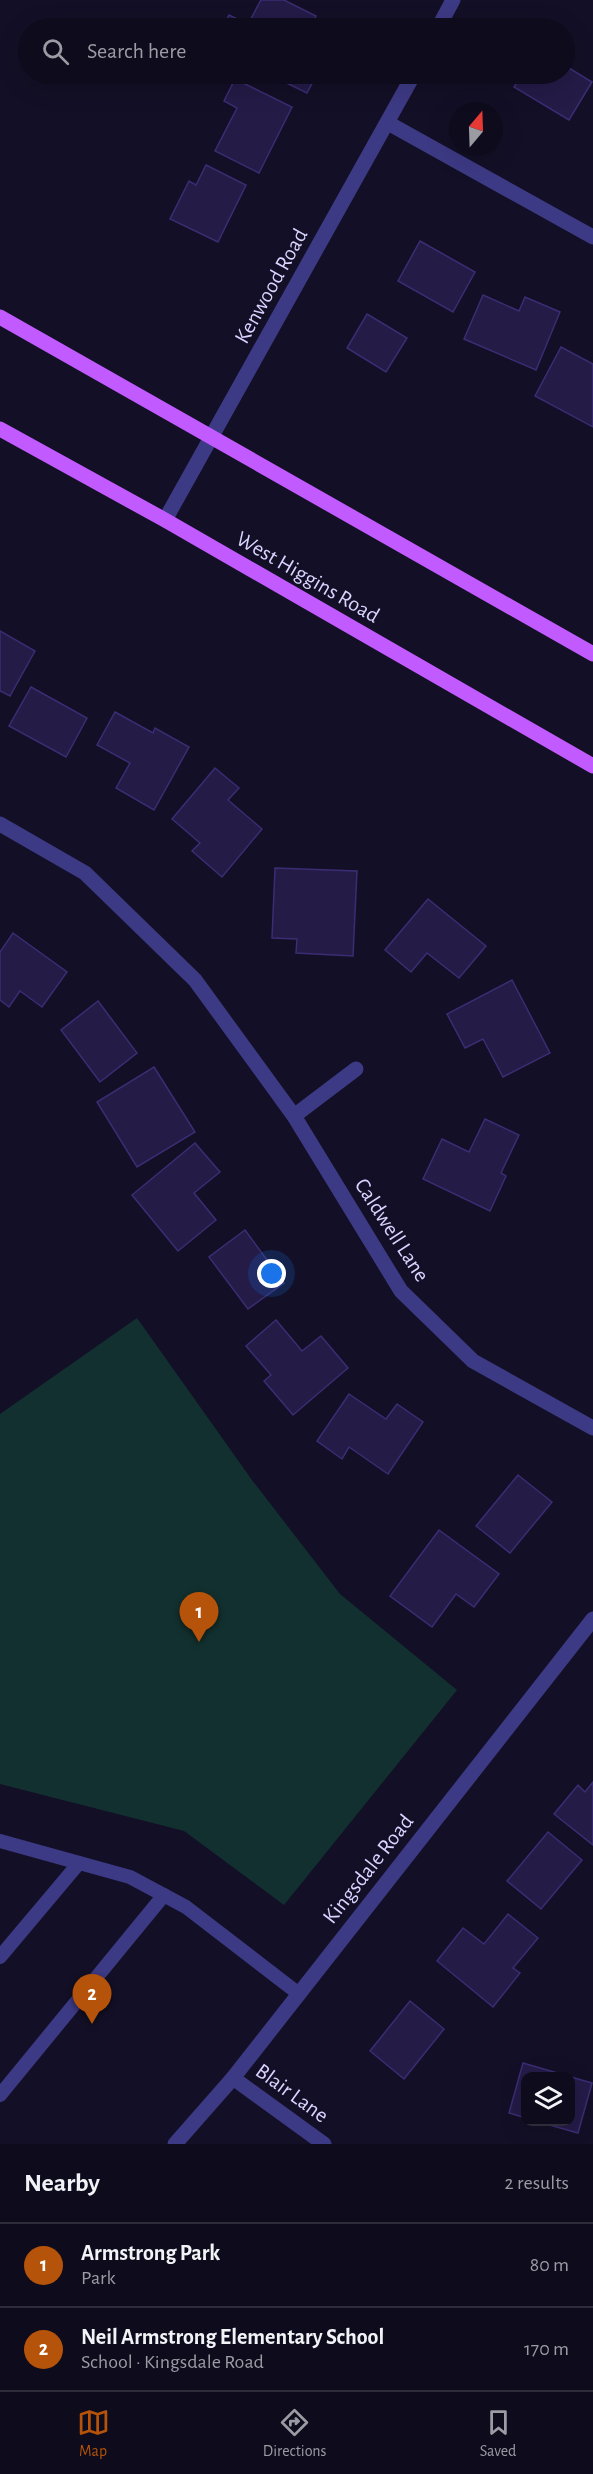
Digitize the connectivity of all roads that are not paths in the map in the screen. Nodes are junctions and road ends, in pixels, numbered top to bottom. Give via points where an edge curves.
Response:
1 (453, 0) edge
2 (443, 18) edge
3 (409, 84) edge
4 (388, 123) junction
5 (593, 237) edge
6 (0, 317) edge
7 (0, 429) edge
8 (210, 436) junction
9 (165, 520) junction
10 (593, 654) edge
11 (593, 766) edge
12 (0, 824) edge
13 (356, 1069) dead end
14 (294, 1116) junction
15 (593, 1428) edge
16 (593, 1619) edge
17 (0, 1841) edge
18 (79, 1863) junction
19 (164, 1895) junction
20 (0, 1957) edge
21 (299, 1994) junction
22 (233, 2078) junction
23 (0, 2095) edge
24 (175, 2144) edge
25 (324, 2144) edge

1 - 2 street
3 - 4 street, Kenwood Road
4 - 5 street
4 - 8 street, Kenwood Road
6 - 8 main road
7 - 9 main road, West Higgins Road
8 - 9 street, Kenwood Road
8 - 10 main road
9 - 11 main road, West Higgins Road
12 - 14 street, Caldwell Lane via 86,873 195,980
13 - 14 street
14 - 15 street, Caldwell Lane via 401,1291 473,1361
16 - 21 street, Kingsdale Road
17 - 18 lane
18 - 19 lane via 130,1877
18 - 20 lane
19 - 21 lane via 186,1907
19 - 23 lane
21 - 22 street, Kingsdale Road
22 - 24 street, Kingsdale Road
22 - 25 street, Blair Lane

